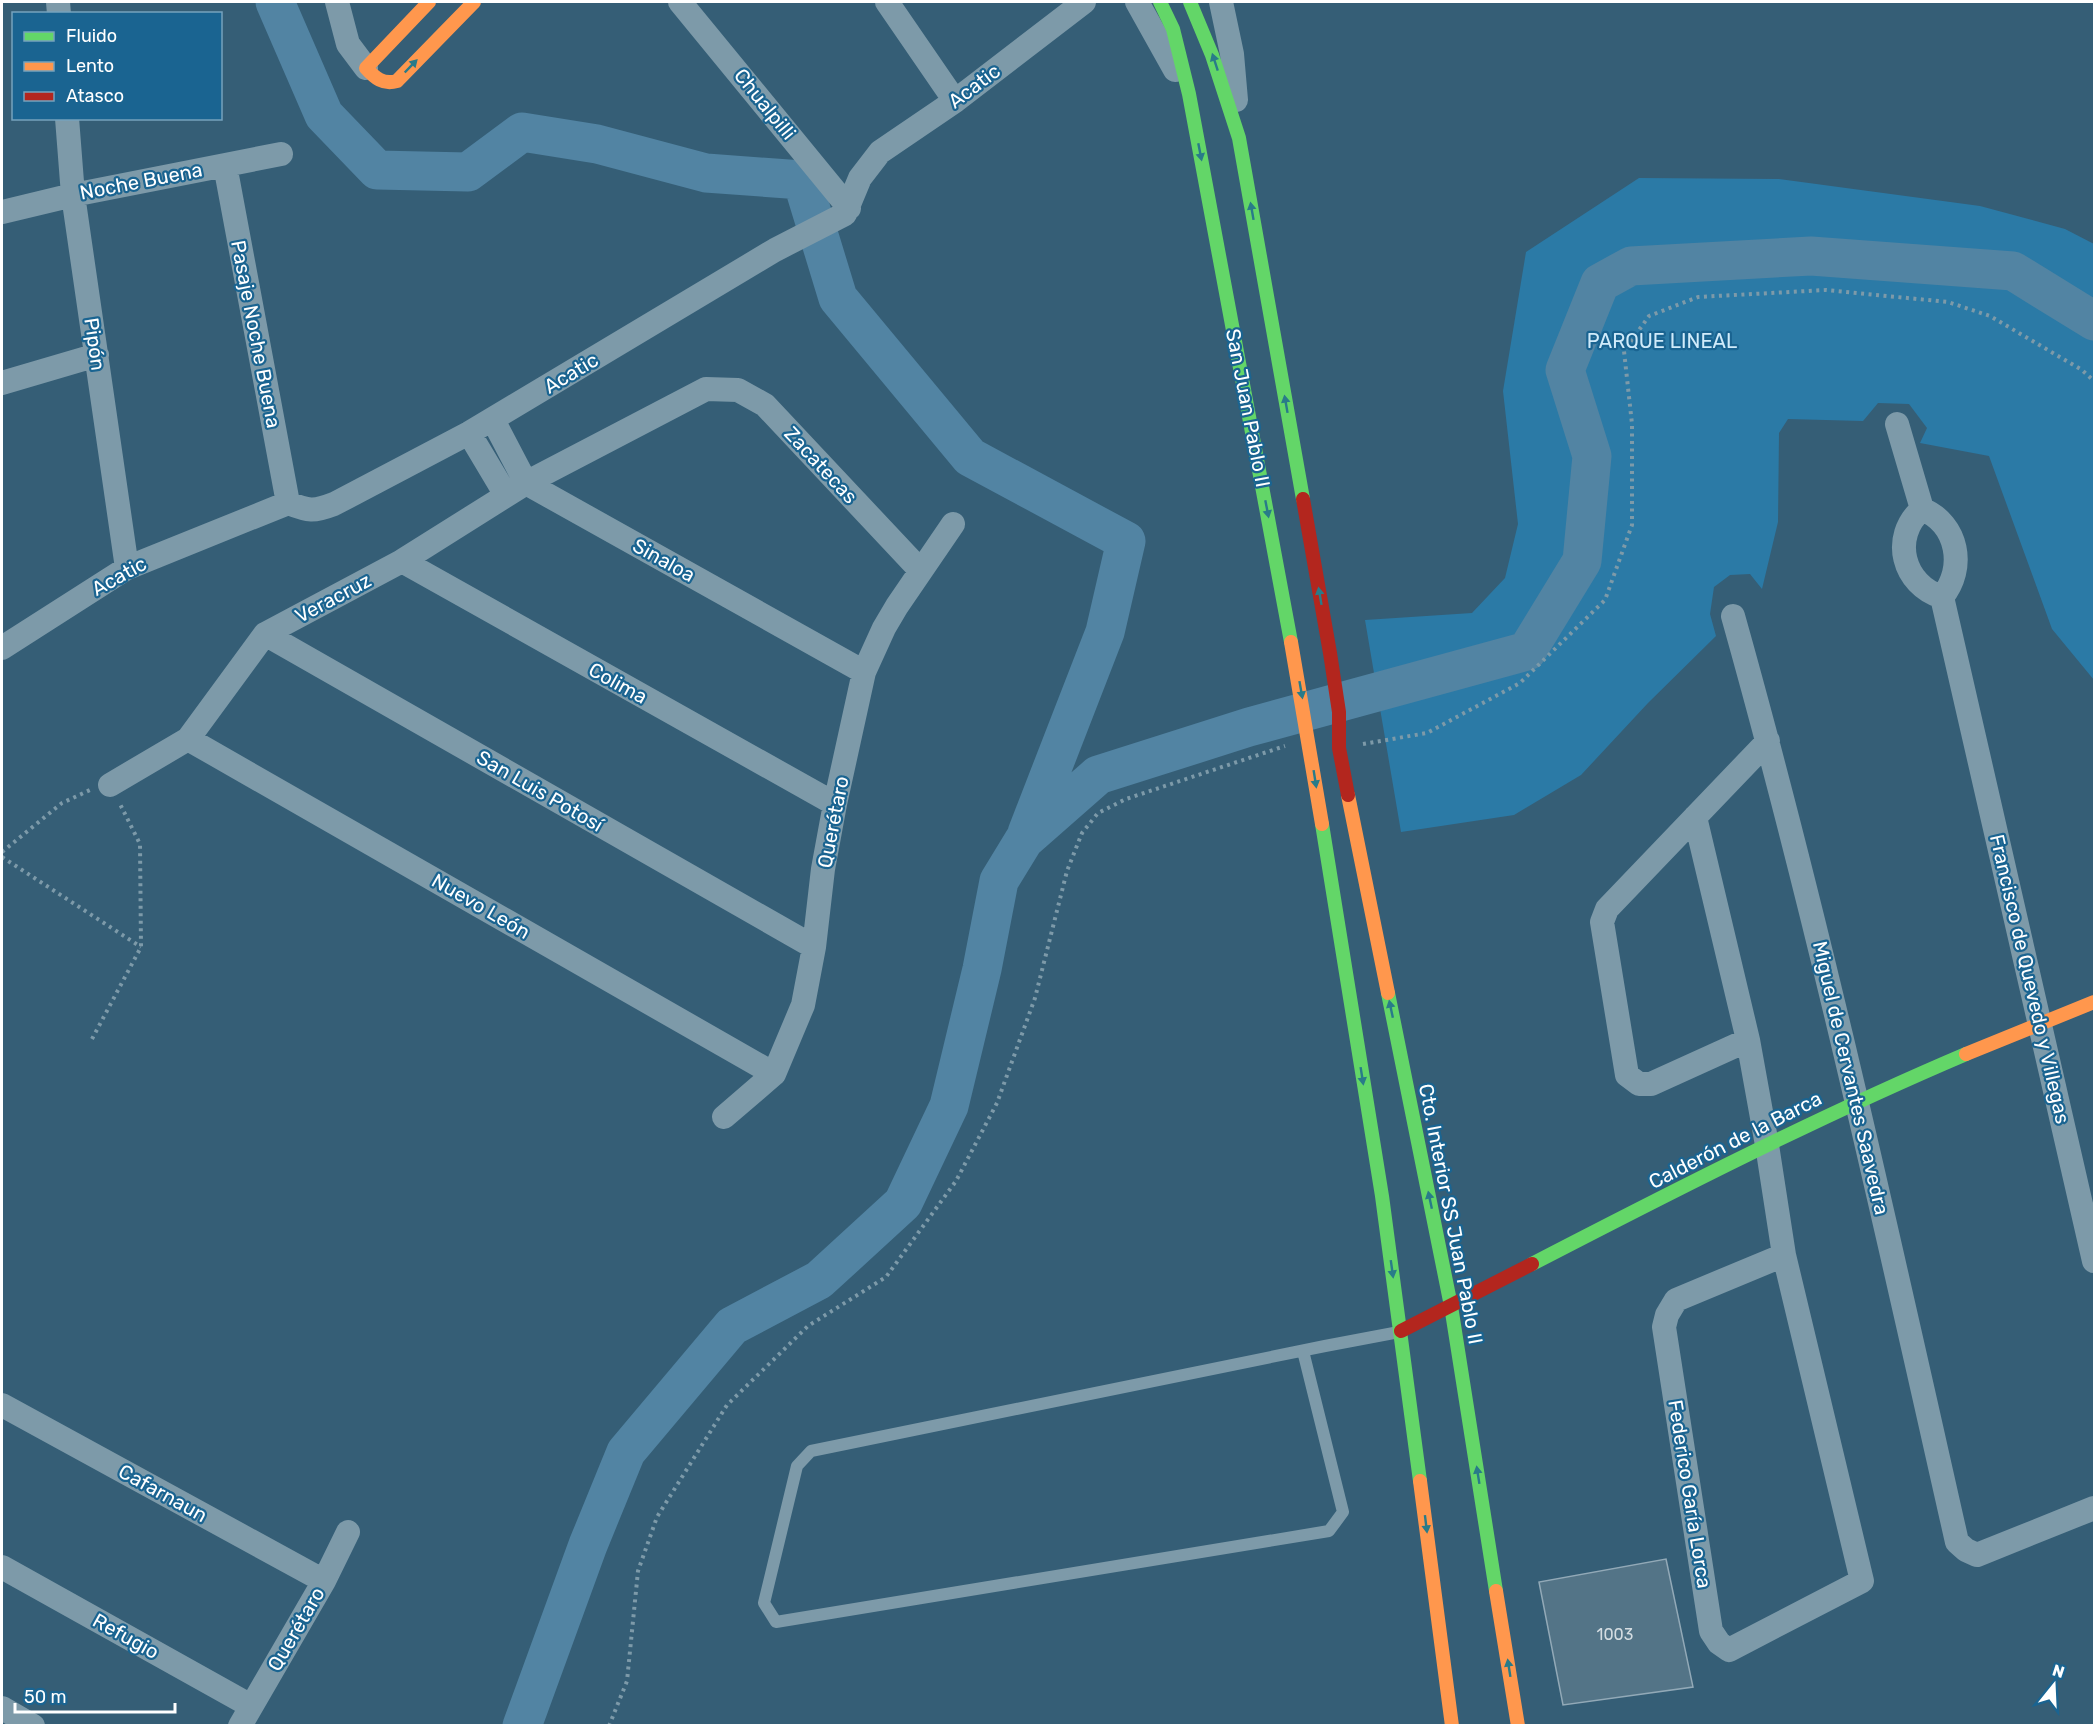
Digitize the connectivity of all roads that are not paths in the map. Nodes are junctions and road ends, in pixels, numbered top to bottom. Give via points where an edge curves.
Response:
1 (337, 2) edge
2 (429, 2) edge
3 (474, 2) edge
4 (680, 2) edge
5 (887, 2) edge
6 (1084, 2) edge
7 (1137, 2) edge
8 (1160, 2) edge
9 (1190, 2) edge
10 (1212, 2) edge
11 (1221, 2) edge
12 (366, 68) junction
13 (1234, 78) junction
14 (1189, 94) junction
15 (955, 101) junction
16 (67, 120) edge
17 (1239, 138) junction
18 (281, 154) dead end
19 (225, 165) junction
20 (73, 195) junction
21 (847, 211) junction
22 (2, 212) edge
23 (97, 355) junction
24 (2, 383) edge
25 (706, 389) joint
26 (493, 420) junction
27 (1897, 424) dead end
28 (469, 434) junction
29 (516, 489) junction
30 (288, 503) junction
31 (1922, 509) junction
32 (953, 524) dead end
33 (402, 561) junction
34 (127, 568) junction
35 (920, 570) junction
36 (1942, 597) junction
37 (1733, 616) dead end
38 (265, 634) junction
39 (2, 648) edge
40 (864, 672) junction
41 (1339, 712) joint
42 (188, 739) junction
43 (1768, 741) junction
44 (110, 785) road end
45 (835, 804) junction
46 (1695, 817) junction
47 (814, 947) junction
48 (2094, 1002) edge
49 (2041, 1022) junction
50 (1748, 1040) junction
51 (774, 1074) junction
52 (1858, 1100) junction
53 (724, 1117) dead end
54 (1767, 1145) junction
55 (1784, 1255) junction
56 (2094, 1261) edge
57 (1451, 1306) junction
58 (1401, 1331) junction
59 (1303, 1351) junction
60 (2, 1405) edge
61 (2094, 1508) edge
62 (348, 1532) dead end
63 (2, 1567) edge
64 (324, 1581) junction
65 (2, 1708) edge
66 (245, 1716) edge
67 (33, 1725) edge
68 (1452, 1725) edge
69 (1518, 1725) edge

1 - 12 street via 348,44
2 - 12 main road
12 -> 3 main road via 380,83 389,85 397,81
4 - 21 street, Chualpilli
5 - 15 street
6 - 15 street, Acatic
7 - 14 street, San Juan Pablo II
8 - 14 main road, San Juan Pablo II via 1173,29
17 -> 9 main road, San Juan Pablo II
10 - 13 street
11 - 13 street, San Juan Pablo II
13 - 17 street, San Juan Pablo II
14 -> 58 main road, San Juan Pablo II via 1309,738
15 - 21 street, Acatic via 880,152 860,178
16 - 20 street, Pipón
41 -> 17 main road, San Juan Pablo II
18 - 19 street, Noche Buena
19 - 20 street, Noche Buena
19 - 30 street, Pasaje Noche Buena
20 - 22 street, Noche Buena
20 - 23 street, Pipón
21 - 26 street, Acatic via 775,250
23 - 24 street
23 - 34 street, Pipón
25 - 29 street, Veracruz
25 - 35 street, Zacatecas via 738,390 765,405
26 - 28 street, Acatic
26 - 29 street
27 - 31 street
28 - 29 street, Sinaloa
28 - 30 street, Acatic via 316,511
29 - 33 street, Veracruz
29 - 40 street, Sinaloa
30 - 34 street, Acatic
31 - 36 street via 1941,520 1954,545 1950,588
31 - 36 street via 1911,518 1906,531 1907,563 1921,585
32 - 35 street, Querétaro
33 - 38 street, Veracruz
33 - 45 street, Colima
34 - 39 street, Acatic
35 - 40 street, Querétaro via 884,628
36 - 49 street, Francisco de Quevedo y Villegas
37 - 43 street, Miguel de Cervantes Saavedra
38 - 42 street, Veracruz
38 - 47 street, San Luis Potosí
40 - 45 street, Querétaro
57 -> 41 main road, Cto. Interior SS Juan Pablo II via 1339,748
42 - 44 street, Veracruz
42 - 51 street, Nuevo León
43 - 46 street
43 - 52 street, Miguel de Cervantes Saavedra
45 - 47 street, Querétaro
46 - 50 street
46 - 50 street via 1607,909 1602,922 1627,1075 1639,1084 1651,1084
47 - 51 street, Querétaro via 803,1005
48 - 49 main road, Calderón de la Barca
49 - 52 main road, Calderón de la Barca
49 - 56 street, Francisco de Quevedo y Villegas
50 - 54 street
51 - 53 street, Querétaro
52 - 54 main road, Calderón de la Barca
52 - 61 street, Miguel de Cervantes Saavedra via 1956,1542 1977,1555
54 - 55 street
54 - 57 main road, Calderón de la Barca
55 - 55 street, Federico Garía Lorca via 1862,1581 1729,1650 1711,1631 1664,1327 1676,1300
57 - 58 main road, Calderón de la Barca
69 -> 57 main road, Cto. Interior SS Juan Pablo II
58 - 59 lane
58 -> 68 main road
59 - 59 lane via 811,1451 798,1466 764,1603 776,1622 1329,1531 1343,1512
60 - 64 street, Cafarnaun
62 - 64 street, Querétaro
63 - 66 street, Refugio
64 - 66 street, Querétaro
65 - 67 street

